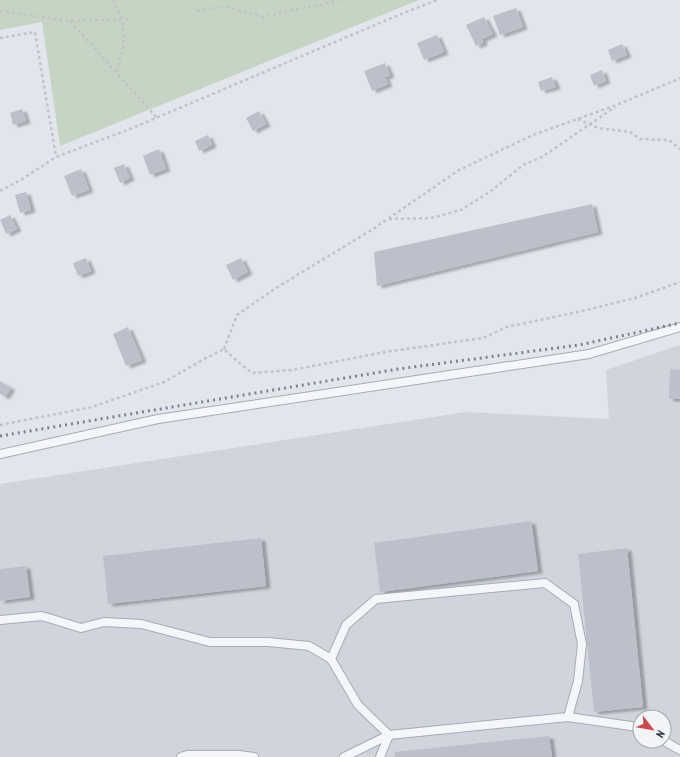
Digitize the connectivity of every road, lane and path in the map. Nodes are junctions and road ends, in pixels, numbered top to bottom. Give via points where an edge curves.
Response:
1 (113, 0) edge
2 (340, 0) edge
3 (437, 0) edge
4 (0, 11) edge
5 (197, 11) dead end
6 (122, 19) junction
7 (132, 19) dead end
8 (69, 21) junction
9 (0, 38) edge
10 (116, 73) junction
11 (680, 78) edge
12 (619, 104) junction
13 (157, 118) junction
14 (578, 119) junction
15 (590, 124) junction
16 (680, 149) edge
17 (56, 157) junction
18 (0, 191) edge
19 (388, 219) junction
20 (680, 282) edge
21 (680, 327) edge
22 (224, 349) junction
23 (0, 425) edge
24 (0, 454) edge
25 (0, 620) edge
26 (331, 660) junction
27 (568, 717) junction
28 (632, 726) edge
29 (389, 735) junction
30 (181, 757) edge
31 (254, 757) edge
32 (344, 757) edge
33 (380, 757) edge

1 - 6 path
2 - 5 path via 263,17 224,6
3 - 13 path
4 - 8 path
6 - 7 path
6 - 8 path
6 - 10 path via 124,45
8 - 10 path
9 - 17 path via 35,32
10 - 13 path
11 - 12 path
12 - 14 path
12 - 15 path
13 - 17 path
14 - 15 path
14 - 19 path via 533,135 459,170
15 - 16 path via 598,128 630,132 640,139 669,140
15 - 19 path via 542,157 523,165 491,191 461,210 431,218
17 - 18 path
19 - 22 path via 237,315
20 - 22 path via 635,298 507,327 483,338 385,352 292,370 252,373
21 - 24 lane via 589,354 158,419
22 - 23 path via 164,382 92,407
25 - 26 lane via 42,616 81,628 104,622 141,624 210,642 268,642 309,646
26 - 27 lane via 346,625 376,599 545,583 574,604 582,644 578,680
26 - 29 lane via 358,705
27 - 28 lane
27 - 29 lane
29 - 32 lane
29 - 33 lane
30 - 31 lane

